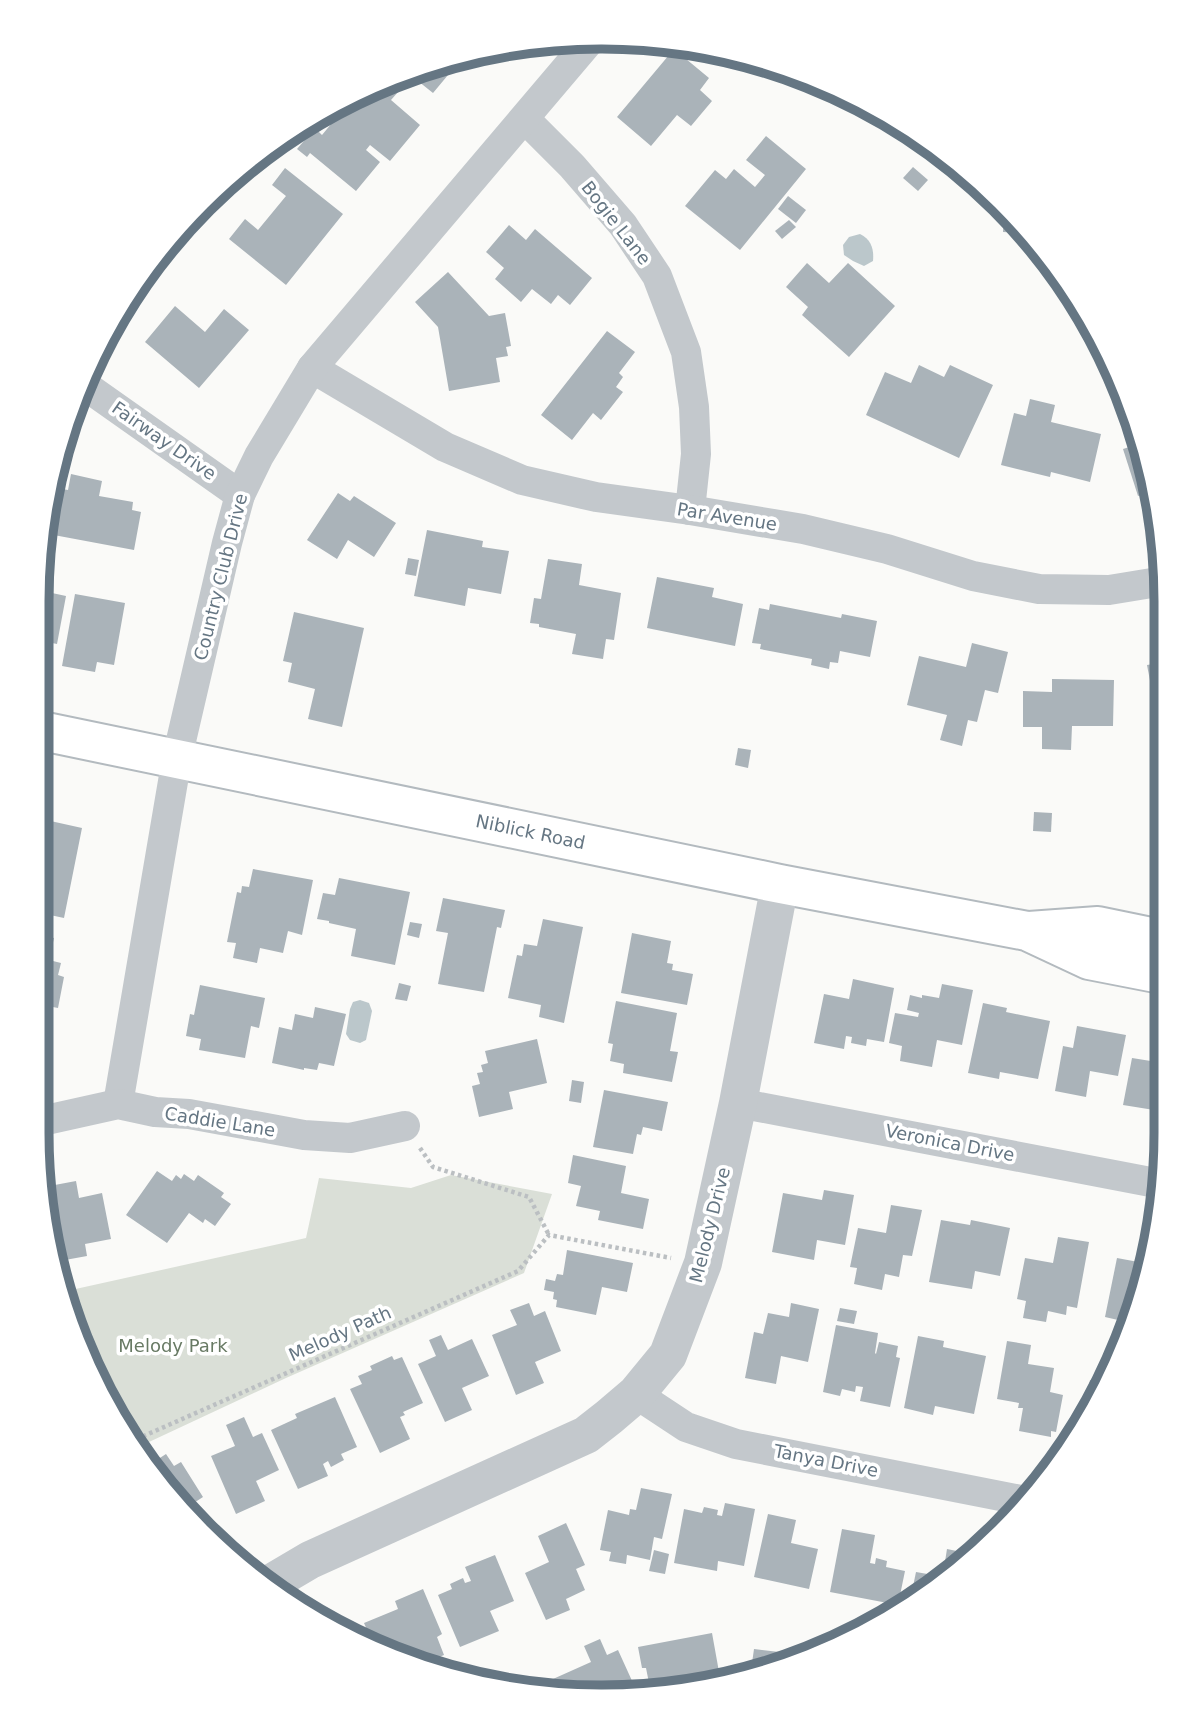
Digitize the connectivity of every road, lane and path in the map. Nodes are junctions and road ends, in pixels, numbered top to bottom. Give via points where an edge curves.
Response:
1 (582, 50) edge
2 (525, 119) junction
3 (312, 368) junction
4 (91, 390) edge
5 (240, 495) junction
6 (690, 510) junction
7 (1153, 583) edge
8 (49, 732) edge
9 (177, 758) junction
10 (780, 884) junction
11 (1027, 932) junction
12 (1154, 938) edge
13 (1154, 973) edge
14 (738, 1103) junction
15 (118, 1104) junction
16 (49, 1119) edge
17 (405, 1126) joint
18 (1152, 1182) edge
19 (549, 1235) junction
20 (703, 1264) junction
21 (636, 1394) junction
22 (141, 1437) edge
23 (1015, 1499) edge
24 (277, 1579) edge

1 - 2 street, Country Club Drive
2 - 3 street, Country Club Drive
2 - 6 street, Bogie Lane via 623,225 657,276 686,352 694,407 696,454
3 - 5 street, Country Club Drive
3 - 6 street, Par Avenue via 445,447 522,481
4 - 5 street, Fairway Drive
5 - 9 street, Country Club Drive
6 - 7 street, Par Avenue via 803,529 973,576 1040,589 1109,590
8 - 9 main road, Niblick Road
9 - 10 main road, Niblick Road
9 - 15 street, Country Club Drive
10 - 11 main road, Niblick Road
10 - 14 street, Melody Drive
11 - 12 main road, Niblick Road via 1098,926
11 - 13 main road, Niblick Road via 1089,960
14 - 18 street, Veronica Drive
14 - 20 street, Melody Drive
15 - 16 street, Caddie Lane
15 - 17 street, Caddie Lane via 304,1135 350,1138
17 - 19 path via 433,1167 529,1196
19 - 20 path
19 - 22 path, Melody Path via 518,1271
20 - 21 street, Melody Drive via 668,1354
21 - 23 street, Tanya Drive via 686,1427 736,1444
21 - 24 street, Melody Drive via 586,1435 310,1560

